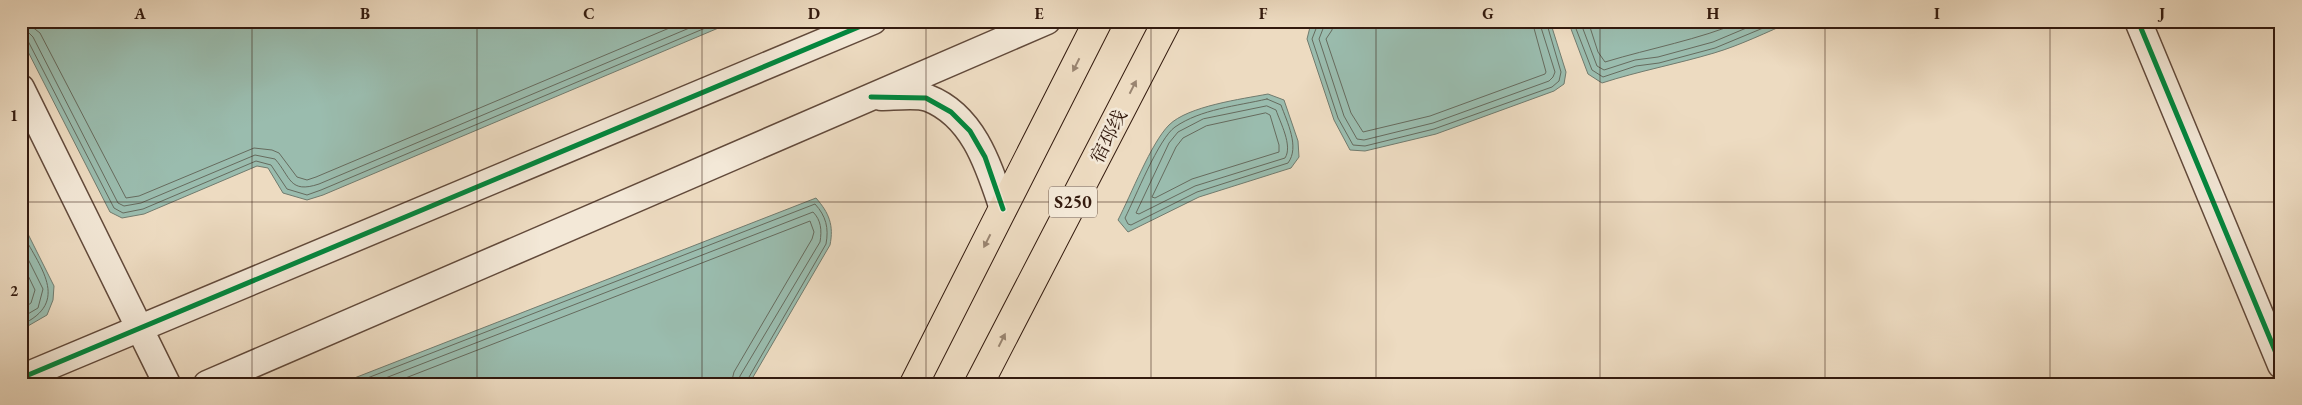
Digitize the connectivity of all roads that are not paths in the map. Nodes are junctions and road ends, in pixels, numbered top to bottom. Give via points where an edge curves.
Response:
1 (873, 21) edge
2 (1047, 21) edge
3 (1098, 21) edge
4 (1167, 21) edge
5 (2138, 21) edge
6 (21, 88) edge
7 (871, 97) junction
8 (1003, 209) junction
9 (140, 328) junction
10 (2281, 365) edge
11 (21, 378) edge
12 (167, 384) edge
13 (207, 384) edge
14 (914, 384) edge
15 (979, 384) edge

1 - 9 street
2 - 7 street
3 -> 8 main road
15 -> 4 main road, 宿邳线 / S250
5 - 10 street
6 - 9 street
7 - 8 street via 926,98 951,112 970,131 985,157
7 - 13 street
8 -> 14 main road
9 - 11 street
9 - 12 street

